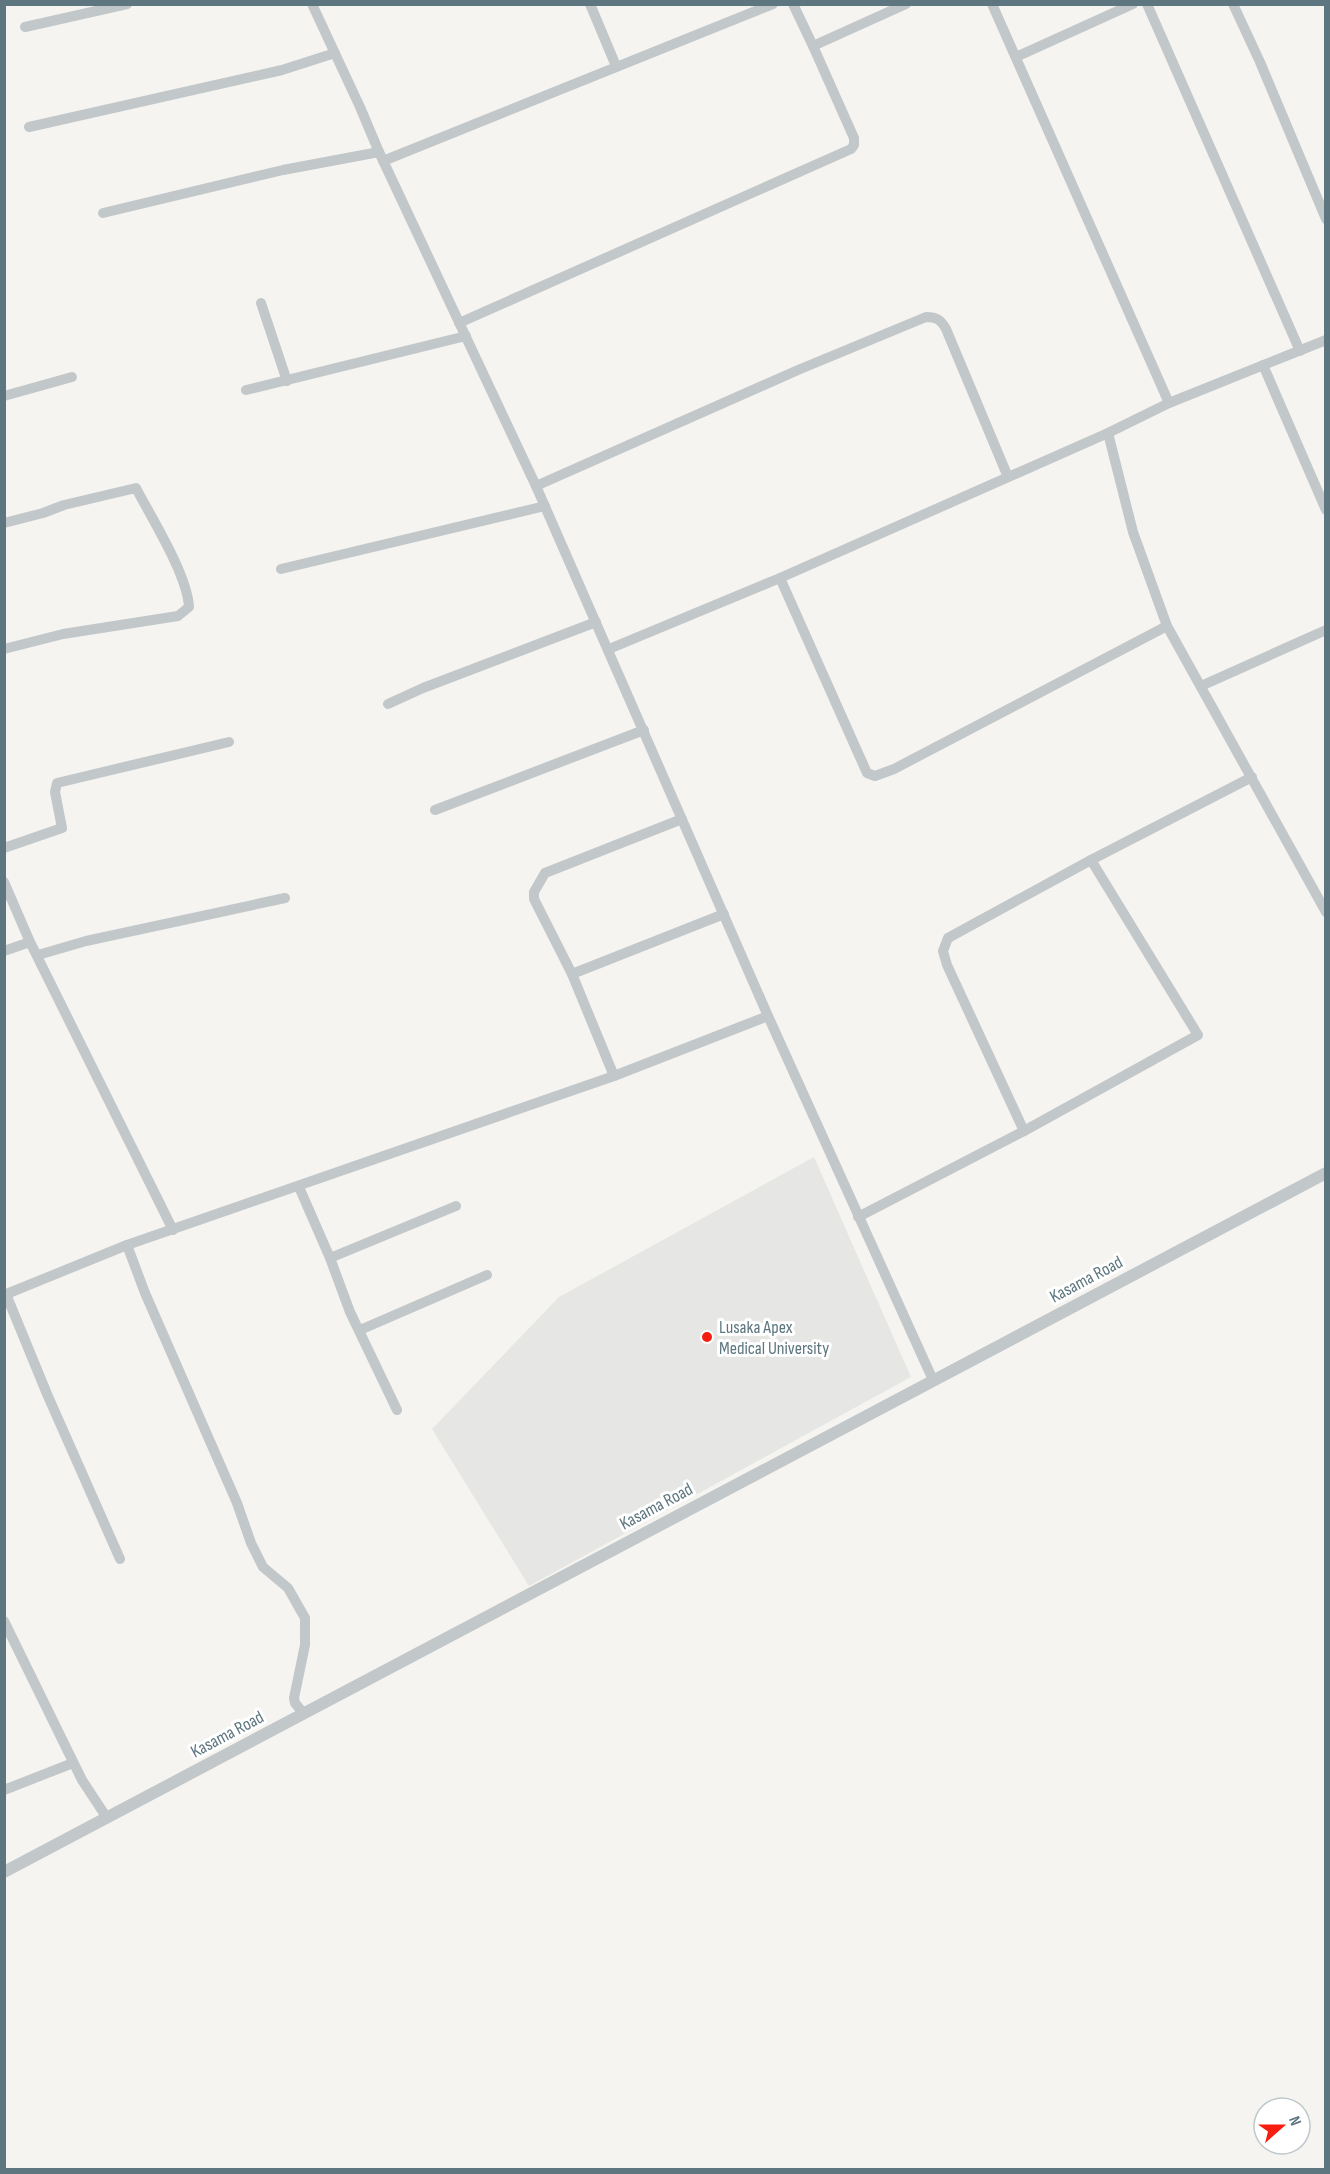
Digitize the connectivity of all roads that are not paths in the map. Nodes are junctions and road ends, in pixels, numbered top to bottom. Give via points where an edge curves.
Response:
1 (128, 4) edge
2 (312, 4) edge
3 (590, 4) edge
4 (773, 4) edge
5 (793, 4) edge
6 (906, 4) edge
7 (992, 4) edge
8 (1133, 4) edge
9 (1147, 4) edge
10 (1233, 4) edge
11 (25, 27) dead end
12 (813, 46) junction
13 (335, 53) junction
14 (1016, 57) junction
15 (616, 66) junction
16 (29, 127) dead end
17 (381, 156) junction
18 (103, 213) dead end
19 (1326, 219) edge
20 (261, 303) dead end
21 (459, 323) junction
22 (465, 336) junction
23 (1326, 340) edge
24 (1300, 351) junction
25 (1263, 365) junction
26 (72, 377) dead end
27 (287, 381) junction
28 (246, 390) dead end
29 (4, 396) edge
30 (1169, 403) junction
31 (1108, 433) junction
32 (1008, 477) junction
33 (536, 486) junction
34 (545, 506) junction
35 (1326, 510) edge
36 (4, 523) edge
37 (280, 569) dead end
38 (780, 578) junction
39 (596, 622) junction
40 (1167, 626) junction
41 (1326, 630) edge
42 (4, 649) edge
43 (609, 649) junction
44 (1202, 686) junction
45 (388, 704) dead end
46 (644, 730) junction
47 (229, 742) dead end
48 (1252, 777) junction
49 (435, 810) dead end
50 (682, 819) junction
51 (4, 848) edge
52 (1091, 860) junction
53 (4, 882) edge
54 (285, 898) dead end
55 (1326, 912) edge
56 (724, 914) junction
57 (30, 942) junction
58 (4, 951) edge
59 (38, 956) junction
60 (572, 974) junction
61 (768, 1016) junction
62 (614, 1076) junction
63 (1024, 1131) junction
64 (1326, 1173) edge
65 (298, 1187) junction
66 (456, 1206) dead end
67 (858, 1217) junction
68 (173, 1230) junction
69 (128, 1245) junction
70 (330, 1258) junction
71 (487, 1275) dead end
72 (5, 1295) edge
73 (360, 1330) junction
74 (933, 1380) junction
75 (397, 1410) dead end
76 (120, 1559) dead end
77 (4, 1621) edge
78 (304, 1714) junction
79 (73, 1762) junction
80 (4, 1790) edge
81 (107, 1818) junction
82 (4, 1872) edge

1 - 11 street
2 - 13 street
3 - 15 street
4 - 15 street
5 - 12 street
6 - 12 street
7 - 14 street
8 - 14 street
9 - 24 street
10 - 19 street
12 - 21 street via 854,138 851,149
13 - 16 street via 282,70
13 - 17 street
14 - 30 street
15 - 17 street
17 - 18 street via 259,176
17 - 21 street
20 - 27 street
21 - 22 street
22 - 27 street
22 - 33 street
23 - 24 street
24 - 25 street
25 - 30 street
25 - 35 street
26 - 29 street
27 - 28 street
30 - 31 street
31 - 32 street
31 - 40 street via 1133,532
32 - 33 street via 942,321 926,317
32 - 38 street
33 - 34 street
34 - 37 street
34 - 39 street
36 - 42 street via 136,488 179,571 189,607 178,615 63,634
38 - 40 street via 867,773 875,776
38 - 43 street
39 - 43 street
39 - 45 street
40 - 44 street
41 - 44 street
43 - 46 street
44 - 48 street
46 - 49 street
46 - 50 street
47 - 51 street via 57,783 62,828
48 - 52 street
48 - 55 street
50 - 56 street
50 - 60 street via 545,873 534,899
52 - 63 street via 948,938 943,951
52 - 63 street via 1198,1035
53 - 57 street
54 - 59 street via 86,941
56 - 60 street
56 - 61 street
57 - 58 street
57 - 59 street
59 - 68 street
60 - 62 street
61 - 62 street
61 - 67 street
62 - 65 street
63 - 67 street
64 - 74 street, Kasama Road
65 - 68 street
65 - 70 street
66 - 70 street
67 - 74 street
68 - 69 street
69 - 72 street
69 - 78 street via 251,1543 263,1567 288,1588 305,1618 306,1645 294,1698
70 - 73 street
71 - 73 street
72 - 76 street
73 - 75 street
74 - 78 street, Kasama Road
77 - 79 street
78 - 81 street, Kasama Road
79 - 80 street
79 - 81 street
81 - 82 street, Kasama Road

